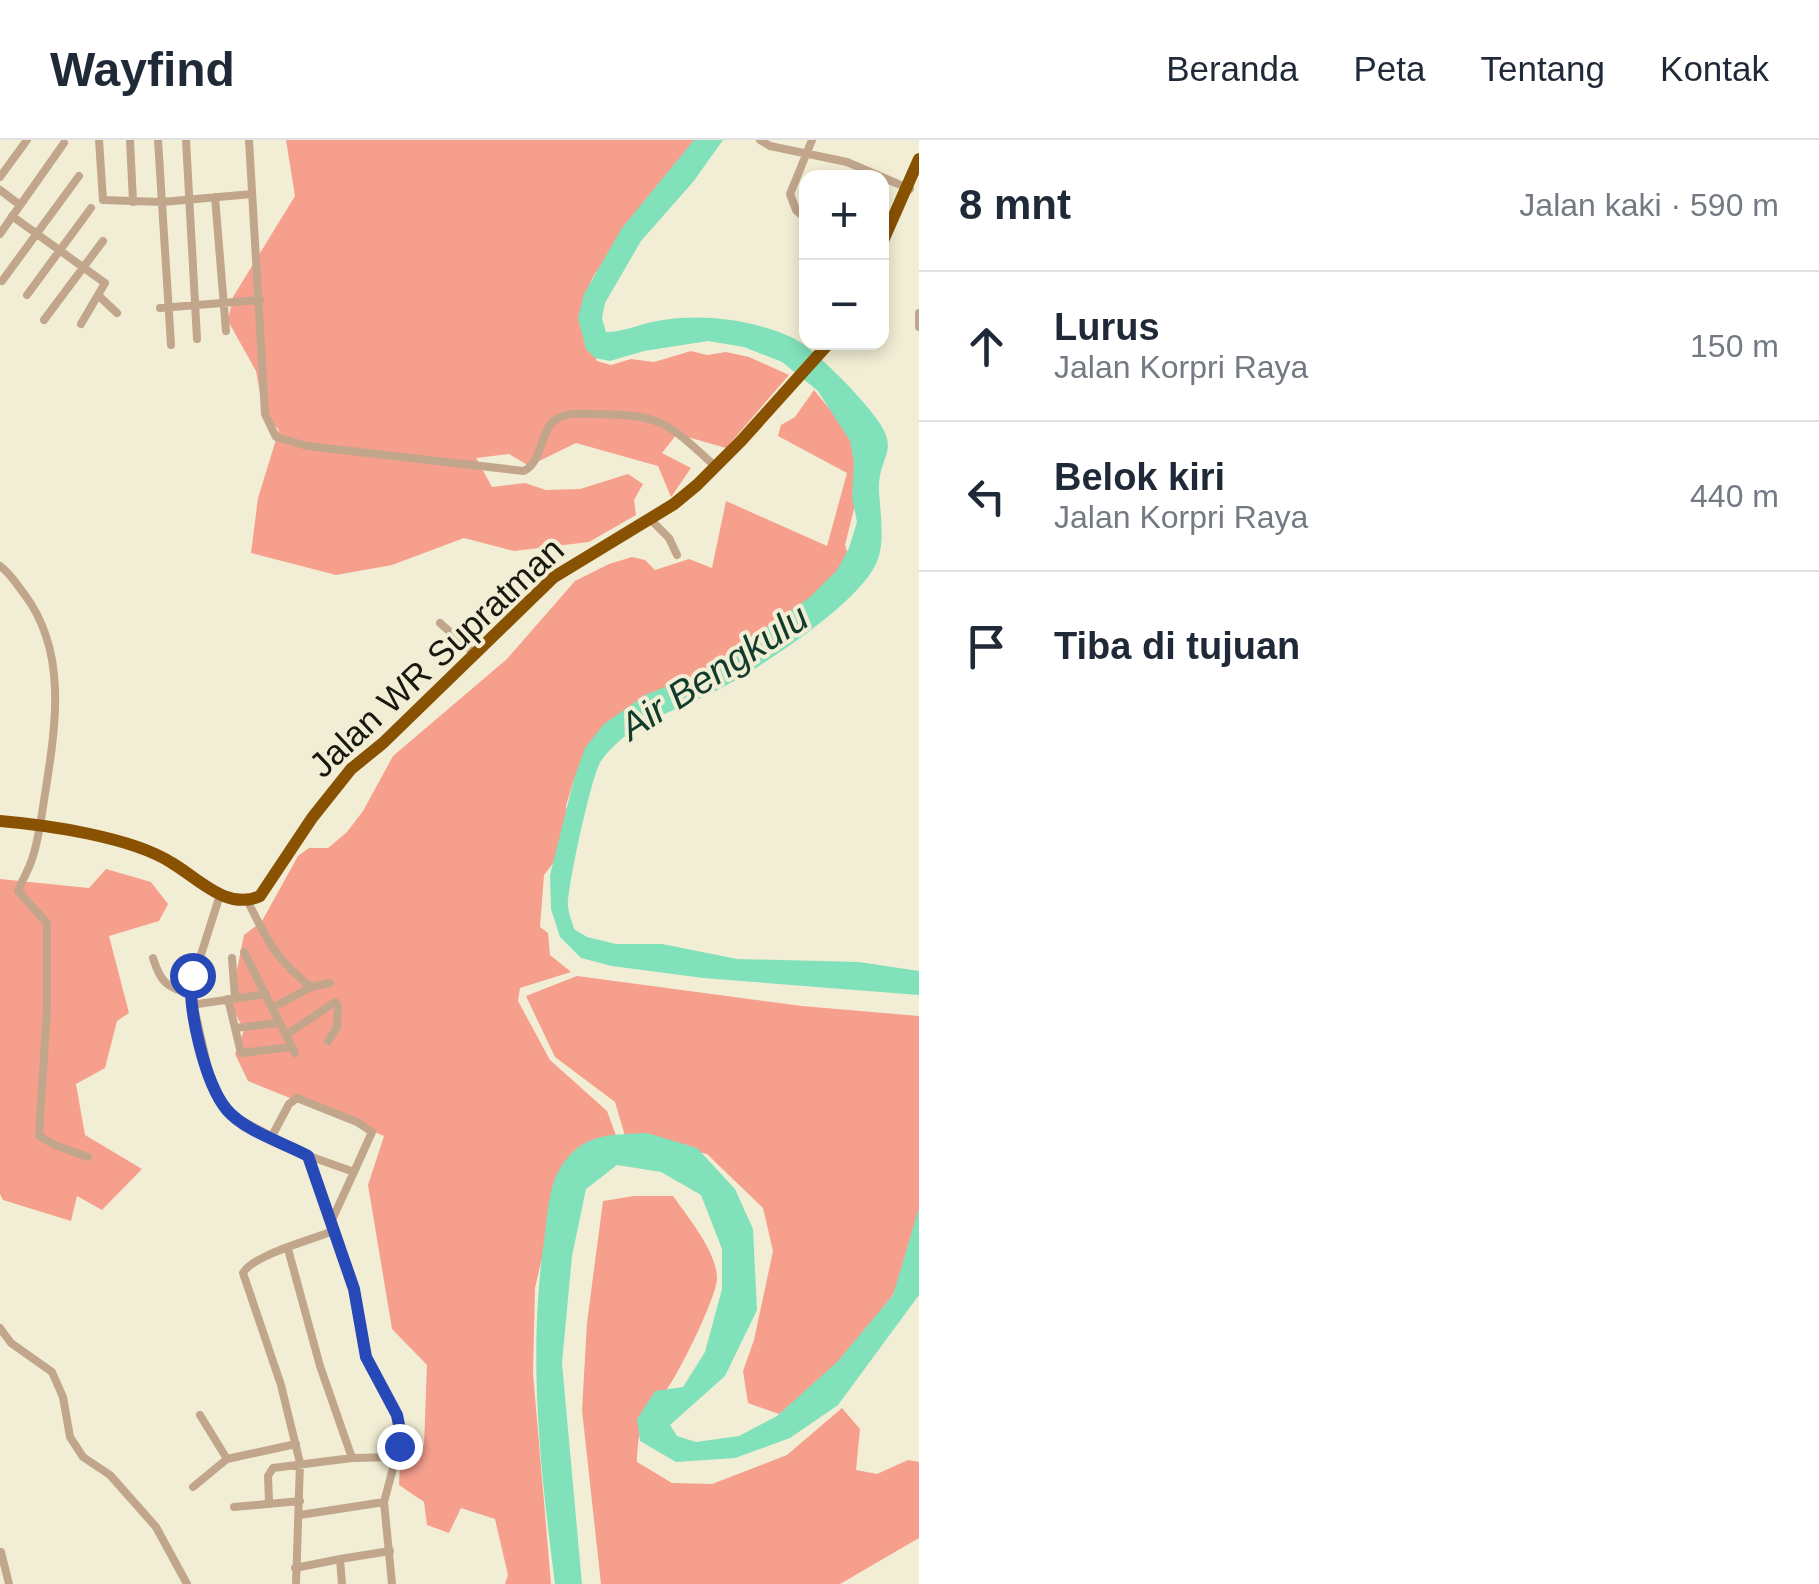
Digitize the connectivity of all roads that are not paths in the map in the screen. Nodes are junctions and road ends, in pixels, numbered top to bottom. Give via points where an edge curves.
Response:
1 (27, 140) edge
2 (99, 140) edge
3 (130, 140) edge
4 (158, 140) edge
5 (186, 140) edge
6 (249, 140) edge
7 (760, 140) edge
8 (812, 140) edge
9 (64, 143) dead end
10 (804, 152) junction
11 (919, 160) edge
12 (78, 176) dead end
13 (0, 177) edge
14 (919, 177) edge
15 (0, 190) edge
16 (905, 192) junction
17 (252, 194) junction
18 (215, 197) junction
19 (190, 200) junction
20 (133, 202) junction
21 (162, 202) junction
22 (20, 205) junction
23 (91, 208) dead end
24 (799, 213) edge
25 (12, 216) junction
26 (889, 227) edge
27 (36, 233) junction
28 (0, 234) edge
29 (103, 241) dead end
30 (60, 250) junction
31 (83, 267) junction
32 (2, 281) edge
33 (28, 295) dead end
34 (99, 296) junction
35 (260, 300) junction
36 (224, 302) junction
37 (195, 304) junction
38 (164, 307) junction
39 (117, 313) dead end
40 (919, 313) edge
41 (44, 320) dead end
42 (81, 324) dead end
43 (919, 327) edge
44 (226, 331) dead end
45 (197, 339) dead end
46 (171, 345) dead end
47 (822, 350) edge
48 (716, 467) junction
49 (649, 518) junction
50 (677, 554) dead end
51 (0, 566) edge
52 (440, 623) dead end
53 (476, 654) junction
54 (0, 821) edge
55 (40, 827) junction
56 (220, 895) junction
57 (248, 902) junction
58 (244, 952) dead end
59 (153, 958) dead end
60 (232, 958) dead end
61 (330, 983) dead end
62 (311, 988) junction
63 (190, 993) junction
64 (266, 994) junction
65 (231, 999) junction
66 (191, 1004) junction
67 (272, 1008) junction
68 (278, 1022) junction
69 (235, 1028) junction
70 (286, 1035) junction
71 (328, 1041) dead end
72 (272, 1136) junction
73 (308, 1156) junction
74 (88, 1157) dead end
75 (354, 1172) junction
76 (332, 1227) junction
77 (288, 1249) junction
78 (0, 1328) edge
79 (200, 1415) dead end
80 (296, 1444) junction
81 (396, 1457) junction
82 (352, 1458) junction
83 (227, 1459) junction
84 (300, 1463) junction
85 (193, 1488) dead end
86 (300, 1500) junction
87 (269, 1502) junction
88 (384, 1502) junction
89 (234, 1507) dead end
90 (300, 1516) junction
91 (390, 1551) junction
92 (1, 1552) edge
93 (340, 1558) junction
94 (295, 1568) junction
95 (8, 1584) edge
96 (187, 1584) edge
97 (296, 1584) edge
98 (342, 1584) edge
99 (392, 1584) edge

1 - 13 street
2 - 20 street via 102,200
3 - 20 street
4 - 21 street
5 - 19 street
6 - 17 street
7 - 10 street
8 - 10 street
9 - 22 street
10 - 16 street via 848,162
10 - 24 street via 790,194
11 - 16 highway
12 - 27 street
14 - 16 highway
15 - 22 street
16 - 26 highway
17 - 18 street
17 - 35 street
18 - 19 street
18 - 36 street
19 - 21 street
19 - 37 street
20 - 21 street
21 - 38 street
22 - 25 street
23 - 30 street
25 - 27 street
25 - 28 street
27 - 30 street
27 - 32 street
29 - 31 street
30 - 31 street
30 - 33 street
31 - 34 street via 105,283
31 - 41 street
34 - 39 street
34 - 42 street
35 - 36 street
35 - 48 street via 265,414 283,441 524,470 562,416 644,415 679,433
36 - 37 street
36 - 44 street
37 - 38 street
37 - 45 street
38 - 46 street
40 - 43 street
47 - 48 highway, Jalan WR Supratman
48 - 49 highway, Jalan WR Supratman
49 - 50 street
49 - 53 highway, Jalan WR Supratman via 554,577
51 - 55 street via 40,618 54,663 52,749
52 - 53 street
53 - 57 highway, Jalan WR Supratman via 351,769 267,890
54 - 55 highway
55 - 56 highway via 144,850
55 - 74 street via 18,890 47,923 39,1136
56 - 57 highway
56 - 63 street
57 - 62 street via 285,967
58 - 64 street
59 - 63 street via 167,987
60 - 65 street
61 - 62 street
62 - 67 street
63 - 66 street
64 - 65 street
64 - 67 street
65 - 66 street
65 - 69 street
66 - 72 street via 226,1109
67 - 68 street
68 - 69 street
68 - 70 street
69 - 70 street via 242,1054 293,1050
70 - 71 street via 334,1002 337,1027
72 - 73 street
72 - 75 street via 297,1098 357,1122 372,1133
73 - 75 street
73 - 76 street
75 - 76 street
76 - 77 street
76 - 81 street via 354,1289 366,1357 400,1425
77 - 80 street via 243,1273
77 - 82 street
78 - 96 street via 52,1372 70,1437 156,1526
79 - 83 street
80 - 83 street
80 - 84 street
81 - 82 street
81 - 88 street
82 - 84 street
83 - 85 street
84 - 86 street
84 - 87 street via 270,1471
86 - 87 street
86 - 90 street
87 - 89 street
88 - 90 street
88 - 91 street
90 - 94 street
91 - 93 street
91 - 99 street
92 - 95 street
93 - 94 street
93 - 98 street
94 - 97 street

